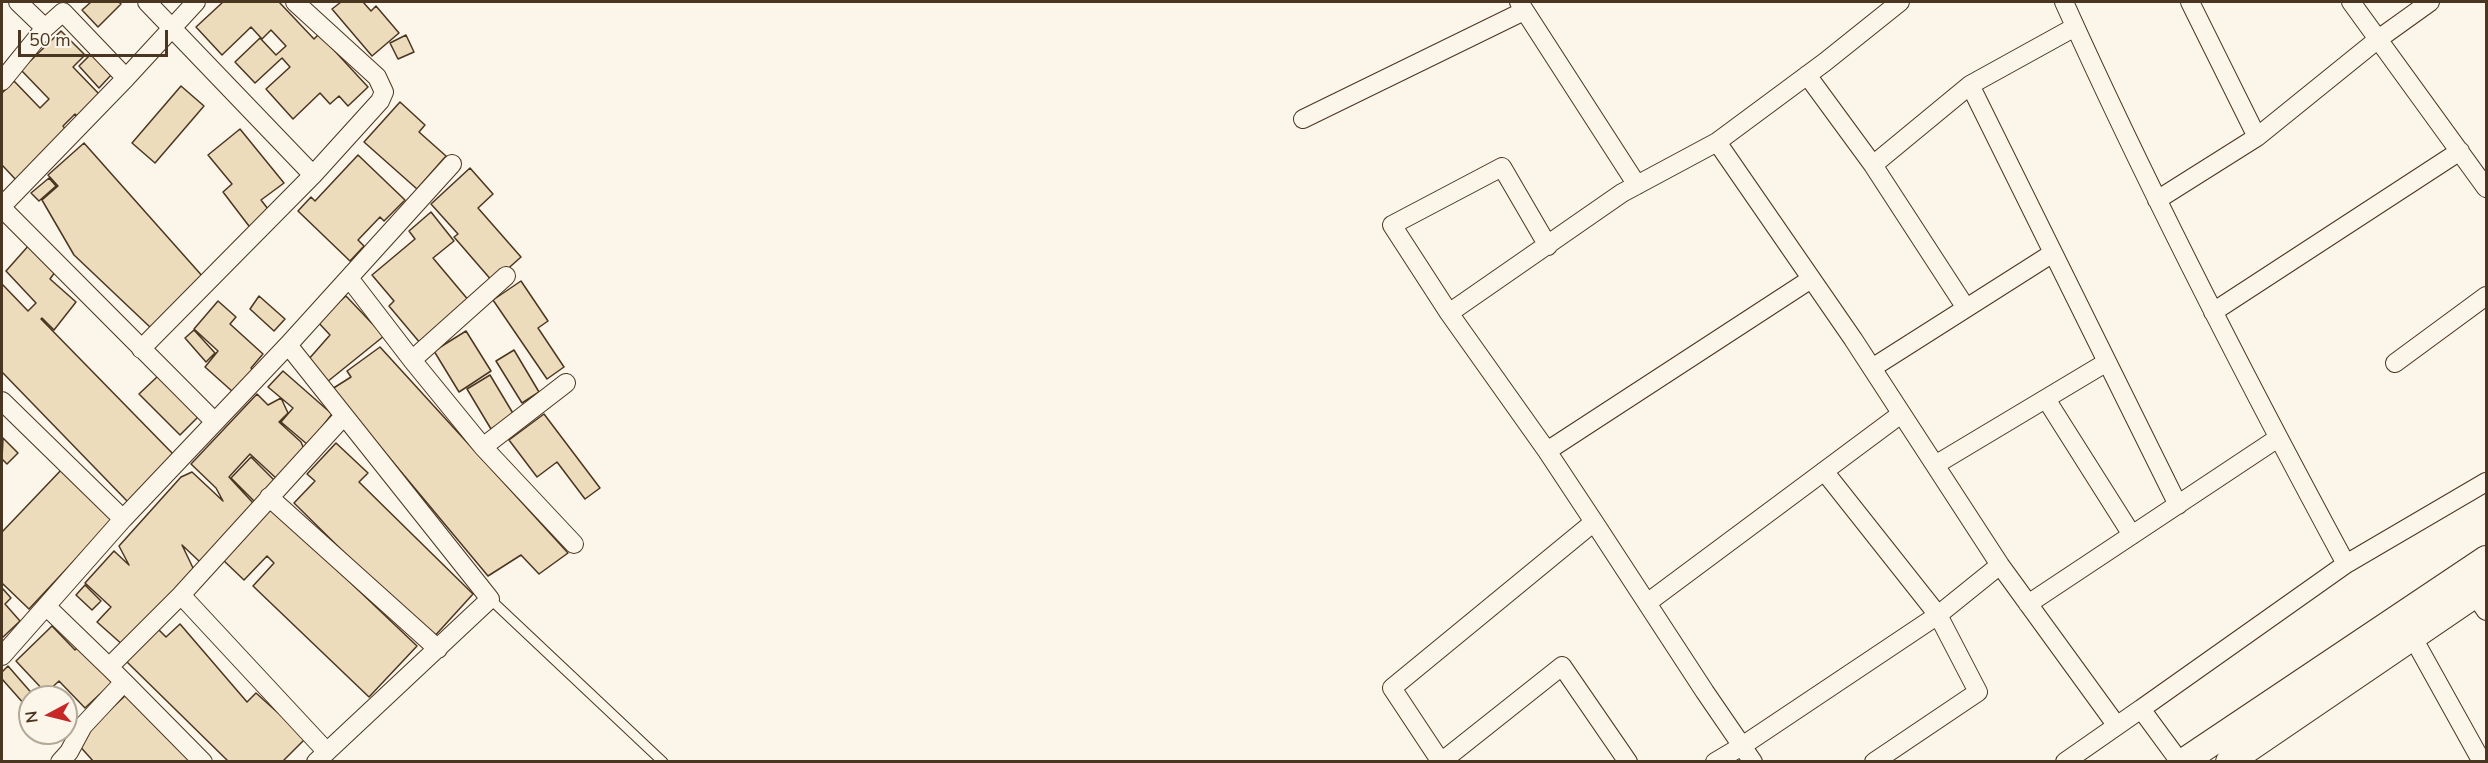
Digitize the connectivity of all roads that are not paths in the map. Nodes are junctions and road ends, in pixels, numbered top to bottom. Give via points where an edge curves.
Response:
1 (18, 2) edge
2 (147, 2) edge
3 (196, 2) edge
4 (295, 2) edge
5 (1900, 2) edge
6 (2064, 2) edge
7 (2190, 2) edge
8 (2351, 2) edge
9 (2430, 2) edge
10 (1521, 6) edge
11 (2075, 27) junction
12 (45, 28) junction
13 (172, 28) junction
14 (2377, 40) junction
15 (3, 75) edge
16 (1807, 75) junction
17 (126, 78) junction
18 (1970, 85) junction
19 (1303, 119) dead end
20 (2256, 137) junction
21 (1717, 142) junction
22 (2460, 151) junction
23 (452, 164) dead end
24 (1873, 165) junction
25 (313, 175) junction
26 (1637, 185) junction
27 (2487, 188) edge
28 (2157, 200) junction
29 (2, 207) edge
30 (1548, 246) junction
31 (2053, 252) junction
32 (506, 276) dead end
33 (349, 278) junction
34 (1811, 279) junction
35 (2487, 296) edge
36 (1966, 308) junction
37 (2213, 312) junction
38 (1449, 313) junction
39 (288, 345) junction
40 (141, 349) junction
41 (412, 360) junction
42 (2107, 362) junction
43 (2395, 363) dead end
44 (1872, 368) junction
45 (566, 383) dead end
46 (2046, 399) junction
47 (4, 410) edge
48 (1901, 414) junction
49 (343, 417) junction
50 (215, 422) junction
51 (2278, 438) junction
52 (483, 447) junction
53 (1547, 451) junction
54 (1935, 465) junction
55 (1824, 471) junction
56 (2487, 482) edge
57 (269, 497) junction
58 (2178, 505) junction
59 (123, 519) junction
60 (1594, 522) junction
61 (2132, 535) junction
62 (574, 544) dead end
63 (2487, 559) edge
64 (2346, 564) junction
65 (2000, 565) junction
66 (180, 595) junction
67 (2483, 598) edge
68 (490, 599) junction
69 (1647, 603) junction
70 (2028, 603) junction
71 (47, 607) junction
72 (1938, 615) junction
73 (2407, 626) junction
74 (438, 649) junction
75 (2, 656) edge
76 (109, 667) junction
77 (124, 682) junction
78 (2141, 709) junction
79 (2117, 726) junction
80 (1742, 746) junction
81 (322, 757) edge
82 (69, 758) edge
83 (203, 762) edge
84 (663, 762) edge
85 (1441, 762) edge
86 (1628, 762) edge
87 (1715, 762) edge
88 (1753, 762) edge
89 (1874, 762) edge
90 (2065, 762) edge
91 (2181, 762) edge
92 (2229, 762) edge
93 (2482, 762) edge

1 - 12 street
2 - 13 street
3 - 13 street
4 - 25 street via 377,77 384,92
5 - 16 street
6 - 11 street
7 - 20 street
8 - 14 street
9 - 14 street
10 - 19 street
10 - 26 street
11 - 18 street
11 - 28 street
12 - 15 street
12 - 17 street via 63,12
13 - 17 street
13 - 25 street
14 - 20 street
14 - 22 street
16 - 21 street
16 - 24 street
17 - 29 street
18 - 24 street
18 - 31 street
20 - 28 street
21 - 26 street
21 - 34 street
22 - 27 street
22 - 37 street
23 - 33 street
24 - 36 street
25 - 40 street
26 - 30 street
28 - 37 street
29 - 40 street
30 - 38 street
30 - 38 street via 1502,167 1392,225
31 - 36 street
31 - 42 street
32 - 41 street
33 - 39 street
33 - 41 street
34 - 44 street
34 - 53 street
35 - 43 street
36 - 44 street
37 - 51 street
38 - 53 street
39 - 49 street
39 - 50 street
40 - 50 street
41 - 52 street
42 - 46 street
42 - 58 street
44 - 48 street
45 - 52 street
46 - 54 street
46 - 61 street
47 - 59 street
48 - 54 street
48 - 55 street
49 - 57 street
49 - 68 street
50 - 59 street
51 - 58 street
51 - 64 street
52 - 62 street
53 - 60 street
54 - 65 street
55 - 69 street
55 - 72 street
56 - 64 street
57 - 66 street
57 - 74 street
58 - 61 street
59 - 71 street
60 - 69 street
60 - 85 street via 1392,688
61 - 70 street
63 - 73 main road
64 - 78 street
65 - 70 street
65 - 72 street
66 - 76 street
66 - 81 street
67 - 73 main road
68 - 74 street
68 - 84 lane
69 - 80 street
70 - 79 street
71 - 75 street
71 - 76 street
72 - 80 street
72 - 89 street via 1978,692
73 - 91 main road
73 - 92 main road
73 - 93 street
74 - 81 street
76 - 77 street
77 - 82 street via 83,726
77 - 83 street
78 - 79 street
78 - 91 street
79 - 90 street
80 - 87 street
80 - 88 street
85 - 86 street via 1562,666

